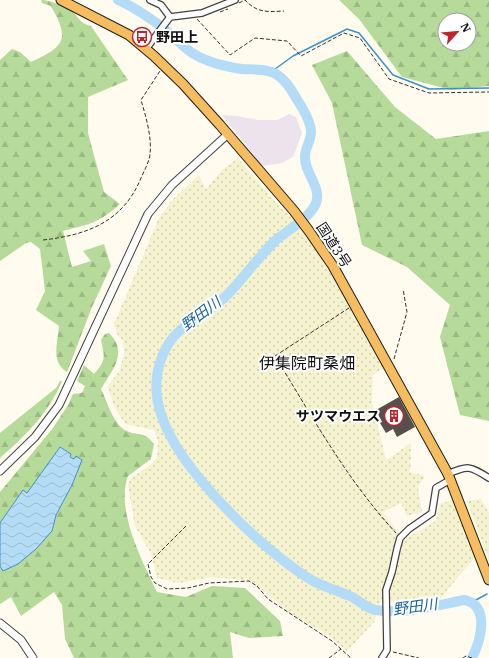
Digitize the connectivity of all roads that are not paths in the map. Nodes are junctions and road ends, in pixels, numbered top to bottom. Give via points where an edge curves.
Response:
1 (61, 0) edge
2 (150, 0) edge
3 (237, 2) edge
4 (168, 19) junction
5 (146, 49) junction
6 (227, 135) junction
7 (0, 471) edge
8 (449, 477) junction
9 (489, 478) edge
10 (489, 580) edge
11 (0, 623) edge
12 (34, 658) edge
13 (382, 658) edge

1 - 5 highway, 国道3号 via 130,35
2 - 4 street via 161,5
3 - 4 street via 205,12
4 - 5 street
5 - 6 highway, 国道3号 via 183,84
6 - 7 street via 172,185 148,214 59,405 35,437
6 - 8 highway, 国道3号 via 294,211 333,266
8 - 9 street via 463,467
8 - 10 highway, 国道3号
8 - 13 street via 436,488 432,513 400,538 386,590 388,650
11 - 12 street via 21,640

